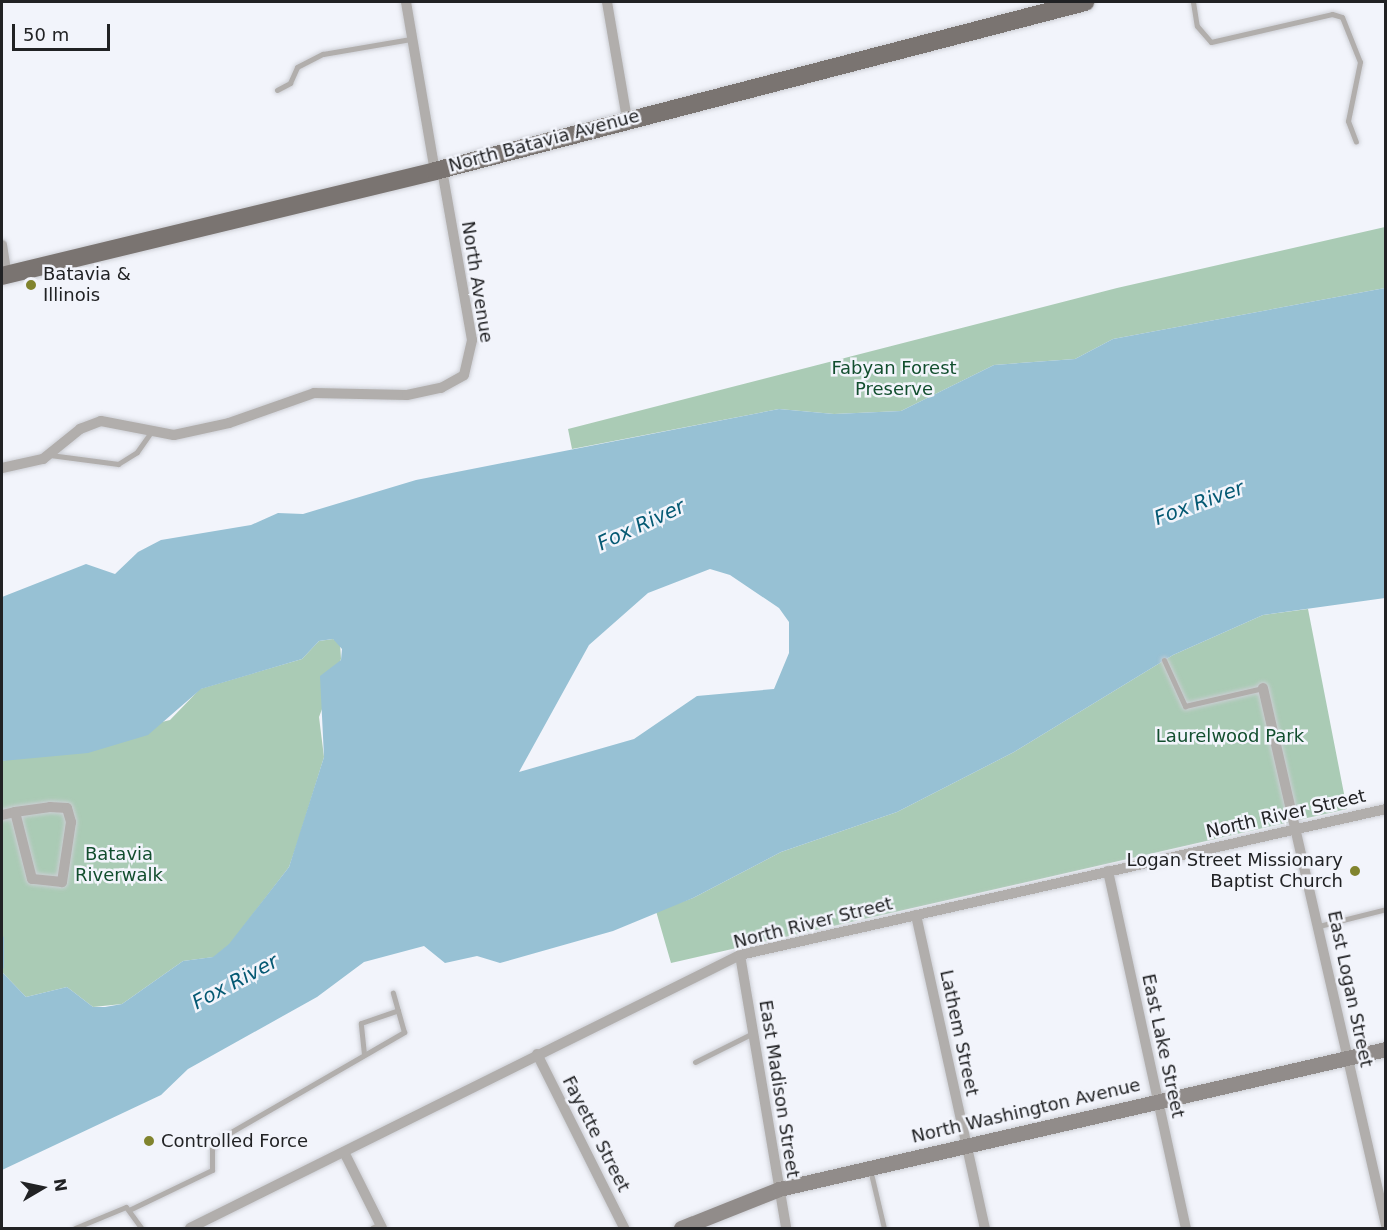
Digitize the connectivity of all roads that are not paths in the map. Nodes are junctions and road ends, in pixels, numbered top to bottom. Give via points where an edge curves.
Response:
1 (405, 2) edge
2 (607, 2) edge
3 (1085, 2) edge
4 (1193, 2) edge
5 (411, 39) junction
6 (277, 90) dead end
7 (627, 119) junction
8 (1356, 142) dead end
9 (438, 170) junction
10 (2, 245) edge
11 (4, 276) edge
12 (152, 430) junction
13 (49, 455) junction
14 (2, 468) edge
15 (1164, 660) dead end
16 (1263, 688) joint
17 (1386, 808) edge
18 (15, 813) junction
19 (2, 815) edge
20 (1298, 829) junction
21 (1108, 872) junction
22 (1386, 909) edge
23 (916, 915) junction
24 (1319, 926) junction
25 (740, 955) junction
26 (393, 993) dead end
27 (398, 1010) junction
28 (753, 1033) junction
29 (1386, 1049) edge
30 (364, 1054) junction
31 (537, 1054) junction
32 (1348, 1057) junction
33 (695, 1062) dead end
34 (1158, 1101) junction
35 (966, 1145) junction
36 (344, 1152) junction
37 (870, 1167) junction
38 (779, 1189) junction
39 (131, 1209) junction
40 (1386, 1225) edge
41 (378, 1227) edge
42 (75, 1228) edge
43 (141, 1228) edge
44 (190, 1228) edge
45 (624, 1228) edge
46 (681, 1228) edge
47 (786, 1228) edge
48 (884, 1228) edge
49 (985, 1228) edge
50 (1186, 1228) edge

1 - 5 street, North Avenue
2 - 7 street
3 - 7 main road, North Batavia Avenue
4 - 8 lane via 1197,26 1211,42 1332,14 1342,17 1360,62 1348,121
5 - 6 lane via 323,54 297,67 290,83
5 - 9 street, North Avenue
7 - 9 main road, North Batavia Avenue
9 - 11 main road, North Batavia Avenue
9 - 12 street, North Avenue via 471,362 464,375 441,388 407,395 314,393 229,423 174,435
10 - 11 street
12 - 13 street, North Avenue via 101,421 80,429
12 - 13 lane via 137,452 118,464
13 - 14 street
15 - 16 lane via 1185,706
16 - 20 street, East Logan Street
17 - 20 street, North River Street
18 - 18 street via 67,808 71,822 62,882 32,879
18 - 19 street
20 - 21 street, North River Street
20 - 24 street, East Logan Street
21 - 23 street, North River Street
21 - 34 street, East Lake Street
22 - 24 lane
23 - 25 street, North River Street
23 - 35 street, Lathem Street
24 - 32 street, East Logan Street
25 - 28 street, East Madison Street
25 - 31 street, North River Street
26 - 27 lane
27 - 30 lane via 404,1032
27 - 30 lane via 361,1023
28 - 33 lane
28 - 38 street, East Madison Street
29 - 32 main road, North Washington Avenue
30 - 39 lane via 219,1139 212,1149 212,1170
31 - 36 street, North River Street
31 - 45 street, Fayette Street
32 - 34 main road, North Washington Avenue
32 - 40 street, East Logan Street
34 - 35 main road, North Washington Avenue
34 - 50 street, East Lake Street
35 - 37 main road, North Washington Avenue
35 - 49 street, Lathem Street
36 - 41 street
36 - 44 street, North River Street
37 - 38 main road, North Washington Avenue
37 - 48 lane
38 - 46 main road, North Washington Avenue
38 - 47 street, East Madison Street
39 - 42 lane
39 - 43 lane

